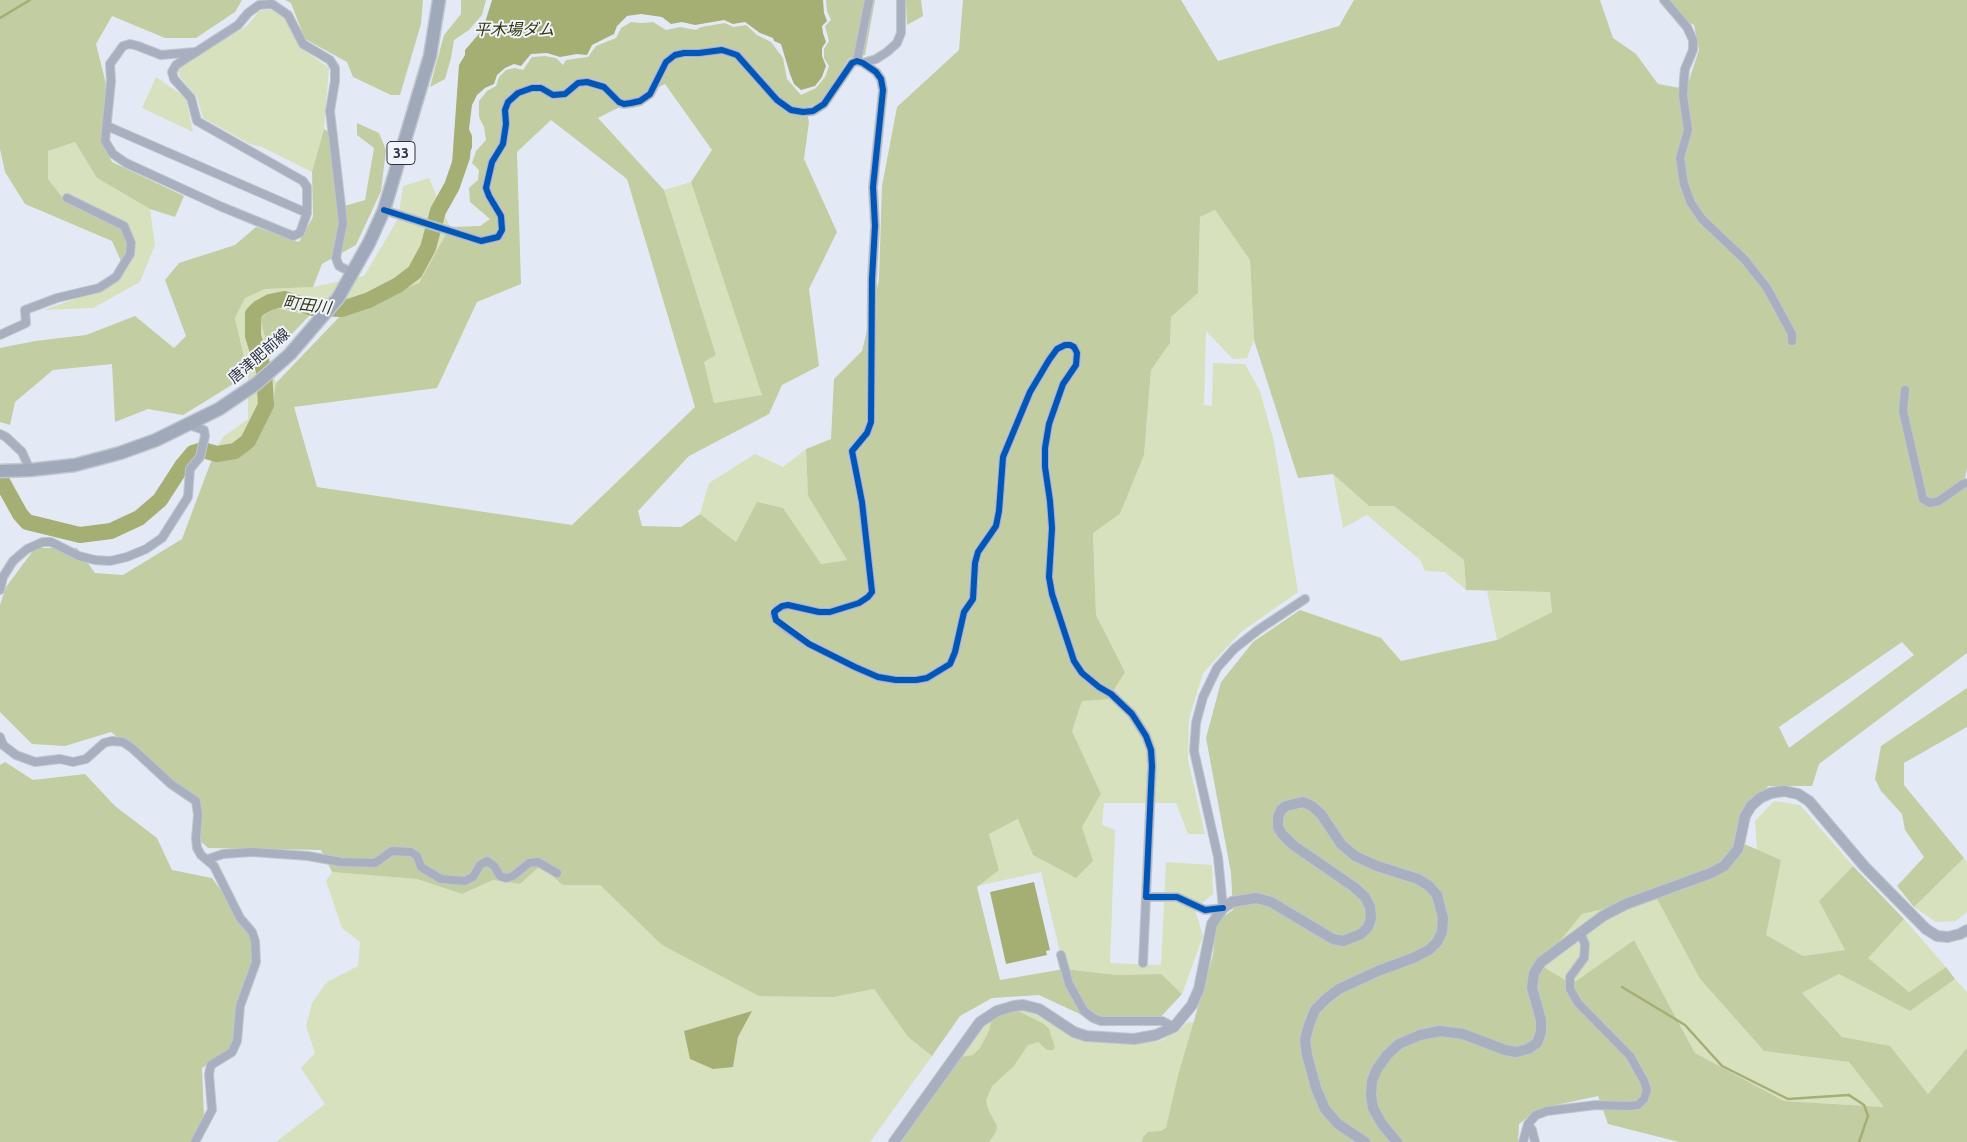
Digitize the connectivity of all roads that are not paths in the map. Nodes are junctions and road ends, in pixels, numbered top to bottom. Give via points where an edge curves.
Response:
1 (439, 0) edge
2 (868, 0) edge
3 (901, 0) edge
4 (1664, 0) edge
5 (194, 52) junction
6 (860, 62) junction
7 (106, 126) junction
8 (67, 198) dead end
9 (384, 210) junction
10 (307, 213) junction
11 (353, 273) junction
12 (0, 335) edge
13 (1792, 341) dead end
14 (1905, 390) dead end
15 (189, 425) junction
16 (0, 434) edge
17 (30, 470) junction
18 (3, 471) edge
19 (1967, 483) edge
20 (0, 590) edge
21 (1305, 599) dead end
22 (1, 744) edge
23 (208, 859) junction
24 (557, 873) dead end
25 (1146, 897) junction
26 (1223, 908) junction
27 (1967, 930) edge
28 (1580, 933) junction
29 (1061, 955) dead end
30 (1143, 963) dead end
31 (1174, 1027) junction
32 (1528, 1124) junction
33 (195, 1142) edge
34 (894, 1142) edge
35 (1364, 1142) edge
36 (1397, 1142) edge
37 (1523, 1142) edge
38 (1535, 1142) edge

1 - 9 main road, 唐津肥前線 / 33 via 430,56
2 - 6 street
3 - 6 street via 897,43 876,59
4 - 13 street via 1687,26 1693,40 1693,50 1684,69 1683,96 1688,130 1680,158 1691,203 1702,219 1746,260 1767,288 1792,334
5 - 7 street via 162,55 130,44 123,46 110,64
5 - 10 street via 172,72 174,79 191,98 197,121 303,181 307,187
5 - 11 street via 238,25 248,12 259,5 272,4 288,15 303,44 330,60 335,68 330,111 343,223 336,258 339,266
6 - 9 street via 852,62 824,104 813,111 803,112 791,110 777,100 737,55 722,50 675,55 666,62 650,94 631,103 618,102 604,86 587,82 578,83 565,94 553,95 541,88 532,88 518,93 508,102 503,144 492,162 486,188 501,216 502,230 498,238 481,241
6 - 25 street via 876,72 883,90 873,187 870,422 867,433 852,452 862,502 872,592 859,602 830,612 788,605 776,609 774,615 787,630 809,644 878,677 896,680 928,678 950,664 956,652 964,612 972,598 978,552 996,526 1003,457 1030,392 1049,360 1057,349 1065,345 1074,347 1076,365 1063,384 1048,424 1045,448 1052,528 1049,576 1074,662 1082,673 1132,714 1151,750
7 - 10 street
7 - 10 street via 105,141 113,154 222,207 293,236 300,233
8 - 12 street via 124,226 131,243 130,254 116,277 99,288 25,310 26,323
9 - 11 main road, 唐津肥前線 / 33
11 - 15 main road, 唐津肥前線 / 33 via 313,329 269,372 219,409
14 - 19 street via 1903,411 1923,499 1930,503 1939,501
15 - 17 main road, 唐津肥前線 / 33 via 120,453
15 - 20 street via 204,430 200,457 190,469 188,497 162,538 146,549 110,561 79,556 51,542 43,542 27,549 13,561 3,576
16 - 17 street via 22,452
17 - 18 main road, 唐津肥前線 / 33
21 - 26 street via 1234,649 1217,668 1202,698 1194,751 1218,857
22 - 23 street via 34,762 60,759 73,762 86,759 104,743 123,742 196,801 197,848
23 - 24 street via 223,854 252,852 376,863 392,851 411,852 422,867 441,879 465,881 487,861 500,876 506,878 529,863 538,862
23 - 33 street via 240,918 252,932 256,962 240,1006 237,1041 232,1052 211,1065 212,1110
25 - 26 street via 1177,897 1206,910
25 - 30 street
26 - 31 street via 1212,924 1199,989 1192,1005
26 - 35 street via 1243,899 1270,902 1333,940 1352,938 1368,927 1370,907 1365,897 1282,834 1278,817 1286,806 1294,802 1312,806 1341,844 1355,856 1418,879 1437,895 1443,918 1437,942 1414,958 1339,989 1315,1010 1309,1025 1305,1040 1307,1055 1325,1109 1338,1124
27 - 28 street via 1948,937 1937,936 1926,929 1864,866 1809,801 1784,791 1760,798 1751,806 1745,816 1738,849 1724,866 1626,904
28 - 32 street via 1585,944 1584,958 1570,977 1570,989 1578,1002 1630,1056 1647,1090 1638,1105 1596,1105 1547,1111 1536,1115
28 - 36 street via 1541,962 1534,972 1532,988 1541,1032 1537,1043 1528,1050 1505,1050 1463,1034 1440,1031 1399,1044 1387,1055 1374,1075 1371,1095 1373,1108
29 - 31 street via 1069,984 1084,1011 1093,1018 1101,1021 1162,1022
31 - 34 street via 1134,1039 1086,1036 1074,1032 1039,1009 1023,1005 997,1011 980,1022
32 - 37 street
32 - 38 street

